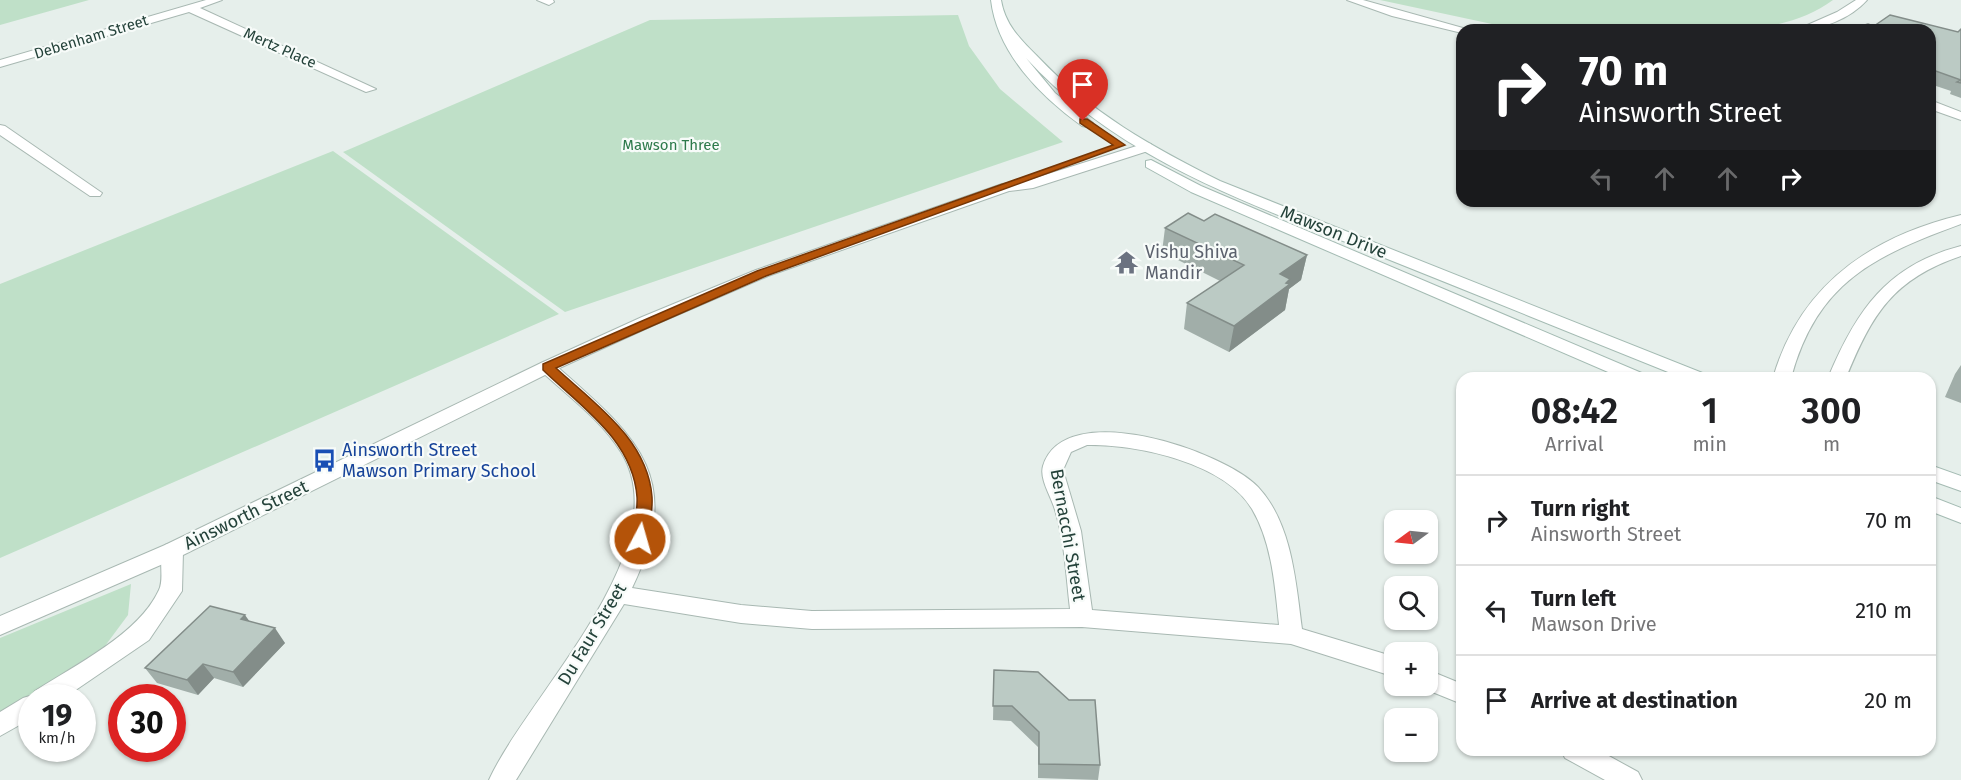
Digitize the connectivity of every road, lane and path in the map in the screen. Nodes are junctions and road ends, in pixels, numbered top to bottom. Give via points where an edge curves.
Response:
1 (217, 0) edge
2 (996, 0) edge
3 (1352, 0) edge
4 (1862, 0) edge
5 (190, 8) junction
6 (1821, 24) edge
7 (1456, 28) edge
8 (0, 64) edge
9 (370, 89) dead end
10 (1936, 106) edge
11 (1961, 116) edge
12 (0, 129) edge
13 (1133, 146) junction
14 (95, 193) dead end
15 (1961, 219) edge
16 (1961, 251) edge
17 (547, 367) junction
18 (1624, 372) edge
19 (1684, 372) edge
20 (1783, 372) edge
21 (1839, 372) edge
22 (1936, 474) edge
23 (1961, 484) edge
24 (1936, 506) edge
25 (1961, 516) edge
26 (172, 551) junction
27 (619, 596) junction
28 (1082, 618) junction
29 (0, 626) edge
30 (1291, 635) junction
31 (1384, 664) edge
32 (65, 684) edge
33 (1438, 684) edge
34 (1456, 692) edge
35 (18, 714) edge
36 (0, 725) edge
37 (1585, 756) edge
38 (502, 780) edge
39 (1629, 780) edge

1 - 5 street, Debenham Street
2 - 13 street, Mawson Drive via 999,17 1020,63 1037,83 1065,108
3 - 7 street
4 - 6 street
5 - 8 street, Debenham Street
5 - 9 street, Mertz Place
10 - 11 street
12 - 14 street
13 - 17 street, Ainsworth Street via 762,273
13 - 18 street, Mawson Drive via 1196,189
13 - 19 street, Mawson Drive via 1215,184
15 - 20 street via 1885,248 1845,275 1818,302 1787,354
16 - 21 street via 1920,266 1889,290 1851,340
17 - 26 street, Ainsworth Street
17 - 27 street, Du Faur Street via 621,436 637,464 644,498 640,539
22 - 23 street
24 - 25 street
26 - 29 street, Ainsworth Street
26 - 32 street, Ainsworth Street via 171,591 141,633
27 - 28 street, Bernacchi Street via 812,620
27 - 38 street, Du Faur Street
28 - 30 street, Bernacchi Street
28 - 30 street, Bernacchi Street via 1066,511 1052,468 1057,453 1073,443 1097,438 1123,439 1196,459 1225,471 1250,491 1275,539
30 - 31 street, Bernacchi Street
33 - 34 street
35 - 36 street
37 - 39 street

